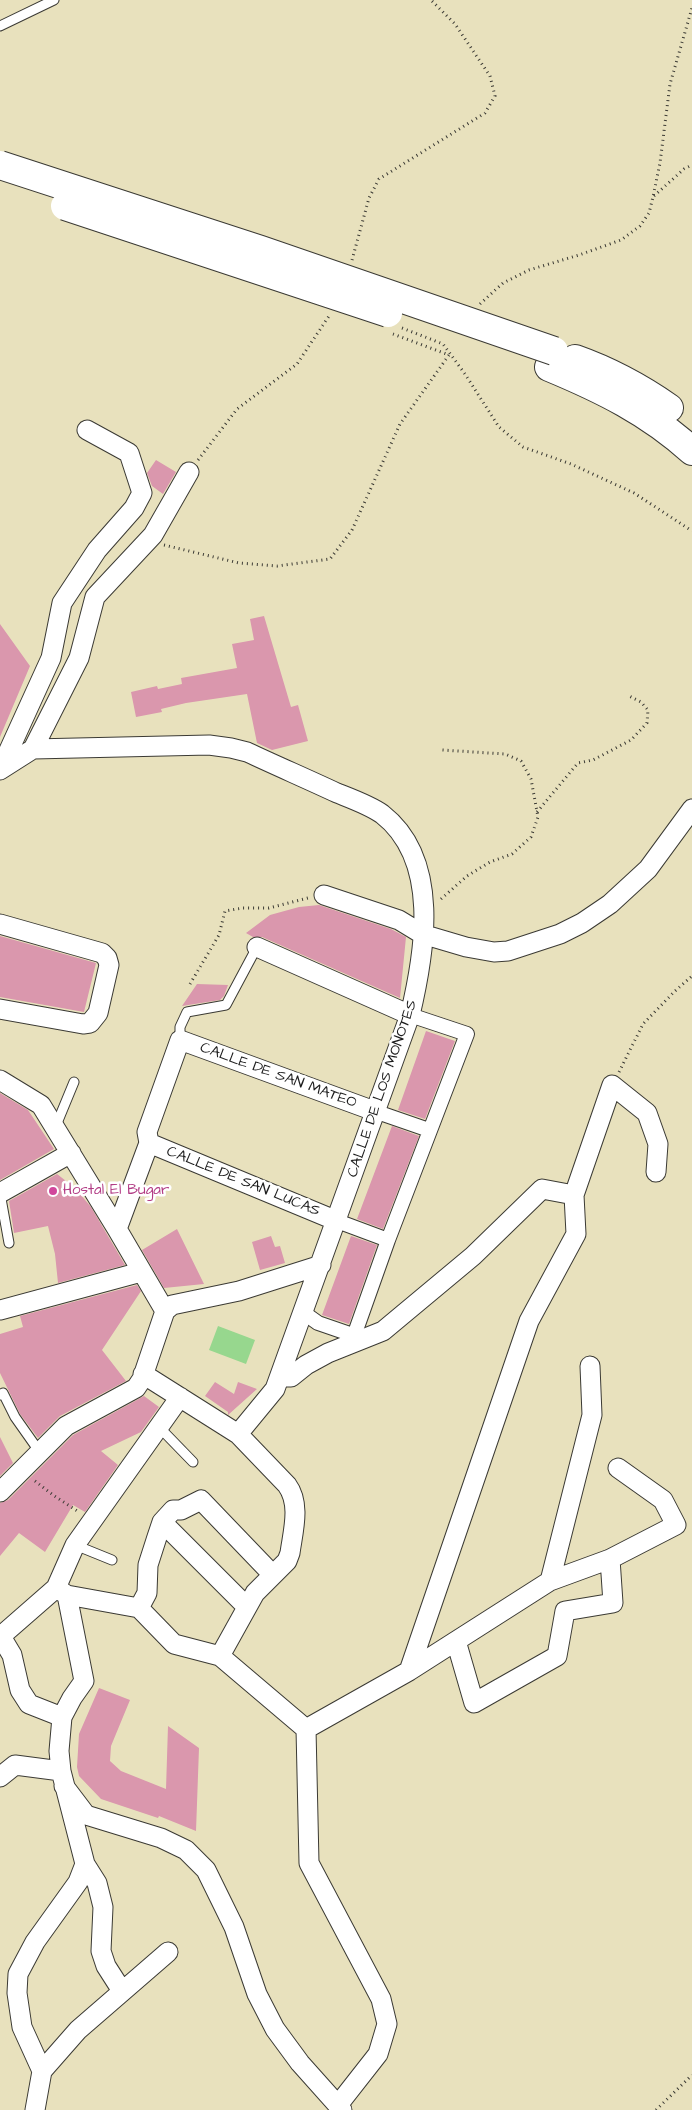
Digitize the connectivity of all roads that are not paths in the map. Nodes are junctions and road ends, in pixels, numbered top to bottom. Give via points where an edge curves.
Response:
1 (54, 0) edge
2 (0, 26) edge
3 (0, 165) edge
4 (0, 184) edge
5 (551, 359) junction
6 (692, 426) edge
7 (87, 430) dead end
8 (692, 450) edge
9 (189, 472) road end
10 (33, 749) junction
11 (0, 770) edge
12 (692, 809) edge
13 (324, 894) road end
14 (0, 924) edge
15 (422, 934) junction
16 (257, 947) joint
17 (0, 1009) edge
18 (410, 1015) junction
19 (180, 1040) junction
20 (0, 1080) edge
21 (74, 1082) dead end
22 (377, 1112) junction
23 (55, 1128) junction
24 (430, 1130) junction
25 (149, 1143) junction
26 (71, 1153) junction
27 (656, 1172) dead end
28 (0, 1193) edge
29 (574, 1195) junction
30 (338, 1221) junction
31 (117, 1229) junction
32 (388, 1240) junction
33 (9, 1243) dead end
34 (322, 1265) junction
35 (141, 1272) junction
36 (0, 1310) edge
37 (165, 1311) junction
38 (304, 1313) junction
39 (590, 1366) dead end
40 (143, 1374) junction
41 (280, 1377) junction
42 (0, 1395) edge
43 (180, 1398) junction
44 (158, 1426) junction
45 (238, 1434) junction
46 (39, 1452) junction
47 (193, 1462) dead end
48 (618, 1468) dead end
49 (0, 1492) edge
50 (162, 1522) junction
51 (76, 1546) junction
52 (610, 1559) junction
53 (112, 1560) dead end
54 (273, 1575) junction
55 (550, 1582) junction
56 (61, 1591) junction
57 (247, 1607) junction
58 (140, 1608) junction
59 (0, 1635) edge
60 (456, 1641) junction
61 (220, 1656) junction
62 (409, 1671) junction
63 (62, 1717) junction
64 (306, 1729) junction
65 (0, 1777) edge
66 (62, 1779) junction
67 (84, 1864) junction
68 (168, 1952) dead end
69 (122, 1991) junction
70 (42, 2071) junction
71 (340, 2107) edge
72 (36, 2110) edge

1 - 2 lane
3 - 5 highway, bridge via 261,250
4 - 5 highway, bridge
5 - 6 highway via 617,375 648,393
5 - 8 highway via 640,410
7 - 11 street via 130,453 142,493 134,508 97,550 62,603 51,658
9 - 10 street via 153,535 95,597 79,658
10 - 11 street
10 - 15 street, CALLE DE LOS MONOTES via 219,745 247,752 381,814 403,836 414,857 423,904
12 - 15 street via 648,869 630,887 589,918 560,934 530,945 494,952
13 - 15 street via 399,920
14 - 17 street via 102,953 108,958 109,965 98,1013 90,1023
15 - 18 street, CALLE DE LOS MONOTES
16 - 18 street
16 - 19 lane via 226,1005 186,1012 180,1027
18 - 22 street, CALLE DE LOS MONOTES
18 - 24 street via 467,1034
19 - 22 street, CALLE DE SAN MATEO
19 - 25 street via 147,1132
20 - 23 street via 41,1105
21 - 23 lane
22 - 24 street
22 - 30 street, CALLE DE LOS MONOTES
23 - 26 street
24 - 32 street
25 - 30 street, CALLE DE SAN LUCAS
25 - 31 street
26 - 28 street
26 - 31 street
27 - 29 street via 658,1144 647,1114 612,1085
28 - 33 lane
29 - 41 street via 542,1190 473,1256 383,1331 328,1353 291,1377
29 - 62 street via 576,1234 529,1321
30 - 32 street
30 - 34 street, CALLE DE LOS MONOTES
31 - 35 street
32 - 38 street via 355,1333 318,1323
34 - 37 street via 239,1291 172,1305
34 - 38 street, CALLE DE LOS MONOTES
35 - 36 street
35 - 37 street
37 - 40 street
38 - 41 street, CALLE DE LOS MONOTES
39 - 55 street via 592,1416
40 - 43 street
40 - 46 street via 139,1384 130,1391 70,1423
41 - 45 street, CALLE DE LOS MONOTES via 269,1398
42 - 46 lane via 4,1393 15,1417
43 - 44 street
43 - 45 street
44 - 47 lane
44 - 51 street
45 - 54 street via 287,1485 294,1498 290,1553 287,1561
46 - 49 street
48 - 52 street via 663,1500 676,1525
50 - 54 street via 174,1510 201,1500
50 - 57 street
50 - 58 street via 148,1565 147,1593
51 - 53 lane
51 - 56 street
52 - 55 street
52 - 60 street via 614,1603 565,1611 557,1656 474,1703
54 - 57 street via 255,1593
55 - 60 street
56 - 58 street
56 - 59 street
56 - 63 street via 84,1681
57 - 61 street
58 - 61 street via 174,1644
59 - 63 street via 12,1655 20,1690 29,1704
60 - 62 street
61 - 64 street
62 - 64 street
63 - 66 street via 59,1751
64 - 71 street via 309,1862 381,1999 387,2024 378,2054
65 - 66 street via 15,1765
66 - 67 street
66 - 71 street via 86,1815 161,1838 186,1850 206,1870 234,1927 257,1994 275,2029 300,2063
67 - 69 street via 97,1883 103,1907 101,1952
67 - 70 street via 78,1882 35,1942 18,1974 22,2027
68 - 69 street
69 - 70 street via 78,2030
70 - 72 street

